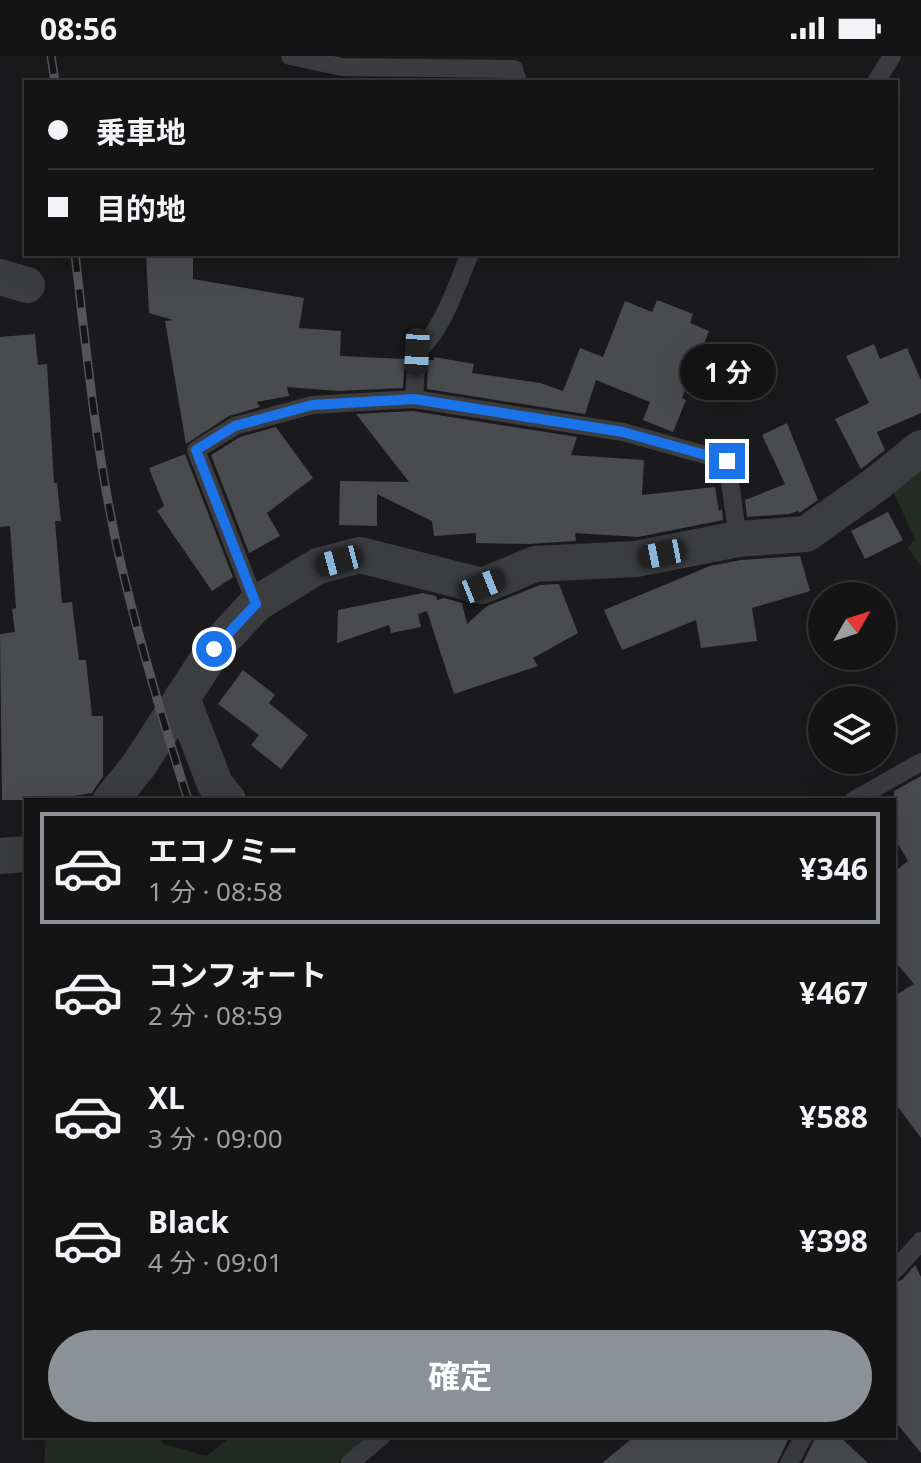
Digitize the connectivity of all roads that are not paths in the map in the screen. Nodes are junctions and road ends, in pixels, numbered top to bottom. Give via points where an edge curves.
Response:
1 (290, 56) edge
2 (892, 56) edge
3 (517, 80) edge
4 (877, 80) edge
5 (469, 256) edge
6 (414, 399) junction
7 (921, 448) edge
8 (738, 539) junction
9 (256, 604) junction
10 (182, 698) junction
11 (921, 762) edge
12 (113, 798) edge
13 (226, 798) edge
14 (858, 798) edge
15 (24, 854) edge
16 (0, 856) edge
17 (921, 1241) edge
18 (896, 1269) edge
19 (380, 1438) edge
20 (803, 1438) edge
21 (350, 1463) edge
22 (789, 1463) edge

1 - 3 lane via 342,67 514,69
2 - 4 lane
5 - 6 lane via 434,331 417,352
6 - 8 lane via 623,432 727,461
6 - 9 lane via 312,405 235,426 196,450
7 - 8 street via 806,534
8 - 9 street via 636,559 535,564 482,586 360,555 318,566
9 - 10 street via 214,649
10 - 12 street
10 - 13 street via 215,784
11 - 14 lane
15 - 16 street
17 - 18 lane
19 - 21 lane
20 - 22 lane

